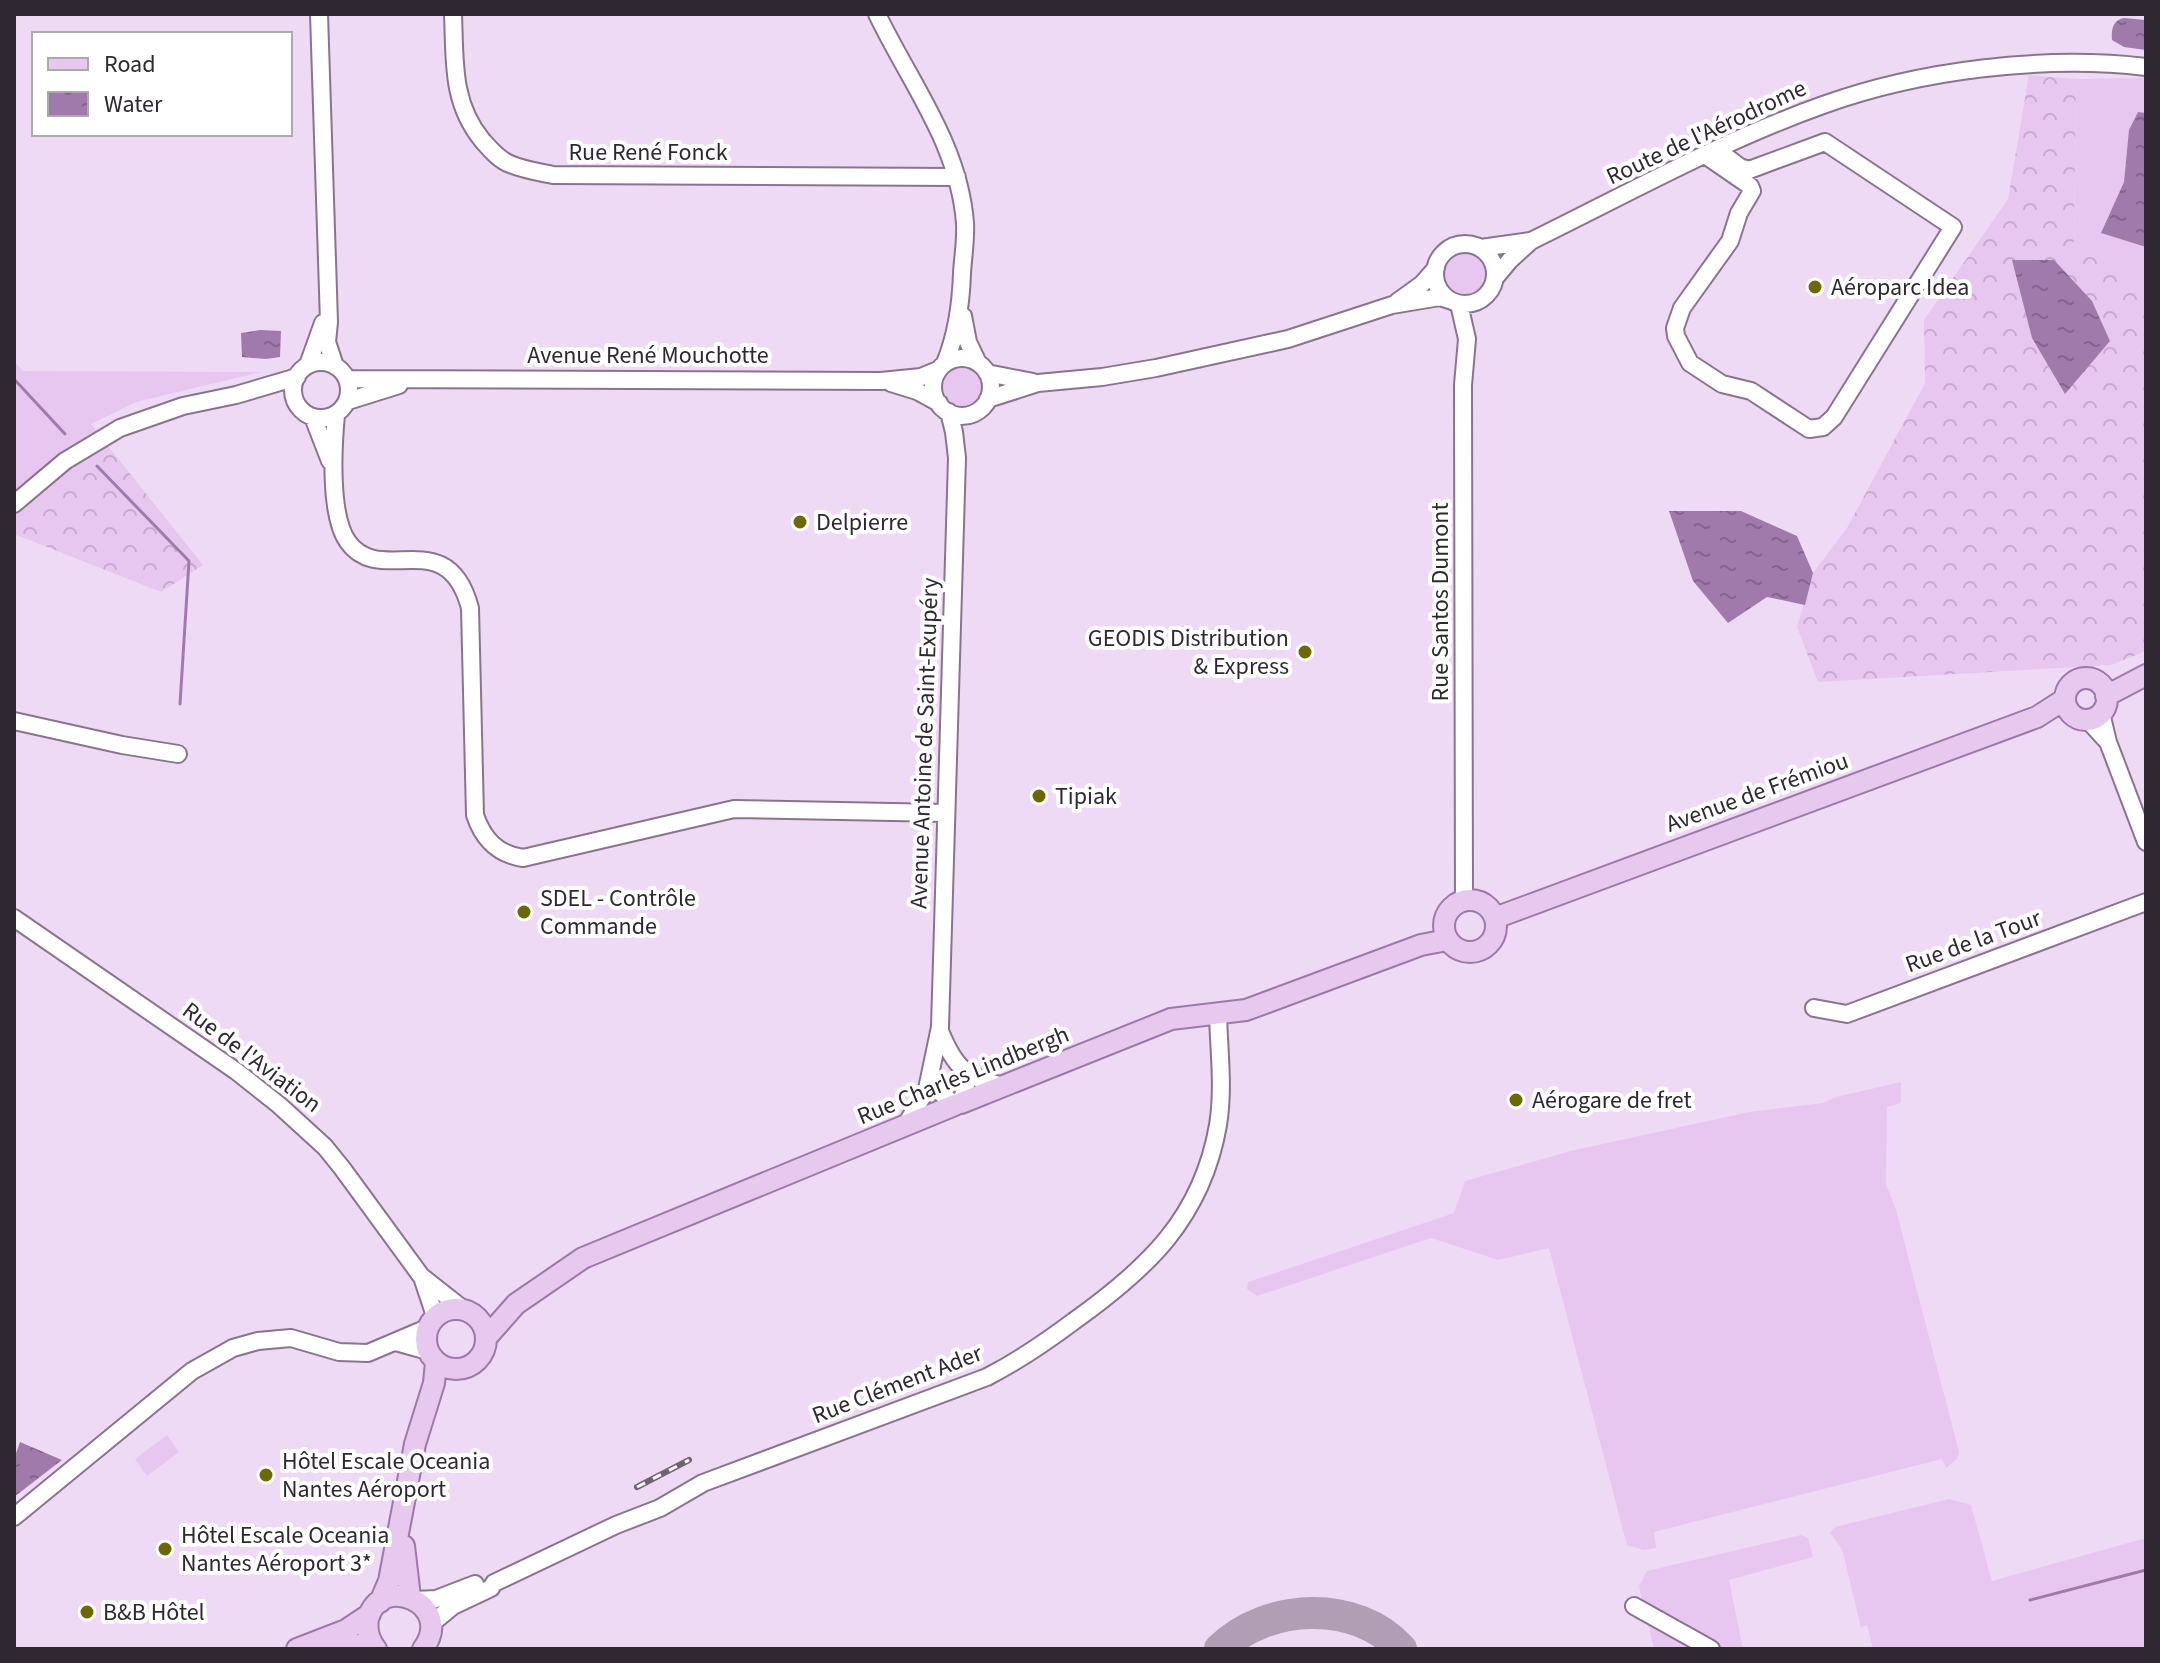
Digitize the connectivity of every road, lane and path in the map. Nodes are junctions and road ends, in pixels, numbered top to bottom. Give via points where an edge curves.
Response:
1 (319, 14) edge
2 (453, 14) edge
3 (877, 14) edge
4 (2146, 67) edge
5 (1711, 152) junction
6 (957, 177) junction
7 (1531, 241) junction
8 (1481, 248) junction
9 (1436, 268) junction
10 (1495, 278) junction
11 (1483, 298) junction
12 (1454, 302) junction
13 (961, 303) junction
14 (1392, 305) junction
15 (328, 306) junction
16 (1467, 339) junction
17 (335, 366) junction
18 (942, 366) junction
19 (983, 368) junction
20 (303, 371) junction
21 (347, 379) junction
22 (416, 380) junction
23 (881, 381) junction
24 (1038, 383) junction
25 (236, 395) junction
26 (988, 399) junction
27 (348, 401) junction
28 (297, 405) junction
29 (944, 407) junction
30 (975, 412) junction
31 (336, 415) junction
32 (313, 417) junction
33 (957, 458) junction
34 (333, 470) junction
35 (14, 504) edge
36 (2142, 677) edge
37 (2089, 705) junction
38 (14, 721) edge
39 (178, 754) dead end
40 (944, 813) junction
41 (2146, 842) edge
42 (1464, 901) junction
43 (2146, 902) edge
44 (14, 918) edge
45 (1495, 918) junction
46 (1447, 940) junction
47 (1814, 1008) dead end
48 (1218, 1015) junction
49 (940, 1030) junction
50 (964, 1072) junction
51 (932, 1074) junction
52 (1004, 1086) junction
53 (958, 1104) junction
54 (905, 1126) junction
55 (421, 1276) junction
56 (516, 1304) junction
57 (469, 1312) junction
58 (431, 1322) junction
59 (486, 1338) junction
60 (396, 1342) junction
61 (432, 1356) junction
62 (462, 1368) junction
63 (412, 1468) junction
64 (703, 1483) junction
65 (405, 1501) junction
66 (14, 1517) edge
67 (412, 1598) junction
68 (1634, 1606) dead end
69 (375, 1608) junction
70 (429, 1641) edge
71 (297, 1649) edge
72 (339, 1649) edge
73 (375, 1649) edge
74 (1711, 1649) edge

1 - 15 street
2 - 6 street, Rue René Fonck via 454,80 460,104 489,148 507,163 528,170 553,175
3 - 6 street via 935,120
4 - 5 street, Route de l'Aérodrome via 1995,68 1913,80 1826,104
5 - 5 street via 1749,170 1825,142 1952,226 1823,427 1809,429 1751,391 1722,384 1683,354 1675,332 1679,316 1730,241 1752,191
5 - 7 street, Route de l'Aérodrome
6 - 13 street via 965,224
7 - 8 street, Route de l'Aérodrome
7 - 10 street, Route de l'Aérodrome
8 - 9 street via 1456,244
8 - 10 street via 1492,260
9 - 12 street via 1441,292
9 - 14 street
10 - 11 street
11 - 12 street
11 - 16 street
12 - 14 street via 1440,297
12 - 16 street, Rue Santos Dumont
13 - 18 street via 954,341
13 - 19 street via 968,342
14 - 24 street via 1223,354
15 - 17 street via 327,342
15 - 20 street
16 - 42 street, Rue Santos Dumont
17 - 20 street via 322,362
17 - 21 street
18 - 19 street via 964,358
18 - 23 street, Avenue René Mouchotte via 921,377
18 - 29 street via 933,389
19 - 24 street
19 - 26 street via 991,381
20 - 25 street
20 - 28 street via 294,395
21 - 22 street, Avenue René Mouchotte
21 - 27 street
22 - 23 street, Avenue René Mouchotte
22 - 27 street, Avenue René Mouchotte
23 - 29 street, Avenue René Mouchotte via 917,391
24 - 26 street
25 - 28 street via 271,394
25 - 35 street via 120,428 65,461
26 - 30 street
27 - 31 street
28 - 32 street
29 - 30 street via 967,415
29 - 33 street, Avenue Antoine de Saint-Exupéry
30 - 33 street, Avenue Antoine de Saint-Exupéry
31 - 32 street
31 - 34 street
32 - 34 street
33 - 40 street, Avenue Antoine de Saint-Exupéry
34 - 40 street via 341,527 355,550 374,558 440,564 451,570 465,592 470,608 475,815 488,841 500,851 523,858 734,809
36 - 37 main road, Avenue de Frémiou
37 - 41 street
37 - 45 main road, Avenue de Frémiou via 2037,717
38 - 39 street
40 - 49 street, Avenue Antoine de Saint-Exupéry
42 - 45 main road via 1486,905
42 - 46 main road via 1446,916
43 - 47 street, Rue de la Tour via 1847,1014
44 - 55 street, Rue de l'Aviation via 236,1071 296,1119 342,1168
45 - 46 main road via 1495,935 1477,952 1460,951
46 - 48 main road, Rue Charles Lindbergh
48 - 52 main road, Rue Charles Lindbergh via 1171,1019
48 - 64 street, Rue Clément Ader via 1222,1093 1207,1166 1177,1227 1137,1274 1029,1354 987,1377
49 - 50 street, Avenue Antoine de Saint-Exupéry
49 - 51 street, Avenue Antoine de Saint-Exupéry
50 - 52 street
50 - 53 street via 966,1085
51 - 53 street via 941,1093
51 - 54 street, Avenue Antoine de Saint-Exupéry
52 - 53 main road, Rue Charles Lindbergh
53 - 54 main road, Rue Charles Lindbergh
54 - 56 main road, Rue Charles Lindbergh via 602,1249
55 - 57 street, Rue de l'Aviation
55 - 58 street, Rue de l'Aviation
56 - 57 main road, Rue Charles Lindbergh
56 - 59 main road, Rue Charles Lindbergh
57 - 58 main road via 448,1309
57 - 59 main road
58 - 60 street
58 - 61 main road
59 - 62 main road via 480,1357
60 - 61 street
60 - 66 street via 361,1354 291,1338 233,1348 192,1371
61 - 62 main road via 448,1368
61 - 63 main road via 434,1383
62 - 63 main road via 445,1387
63 - 65 main road
64 - 67 street, Rue Clément Ader via 455,1593 426,1601
64 - 70 street, Rue Clément Ader via 453,1606
65 - 67 main road via 404,1562
65 - 69 main road via 389,1581
67 - 69 main road via 395,1596
67 - 70 main road via 428,1613
68 - 74 street
69 - 71 main road via 346,1630
69 - 73 main road via 367,1629
72 - 73 main road via 352,1644

